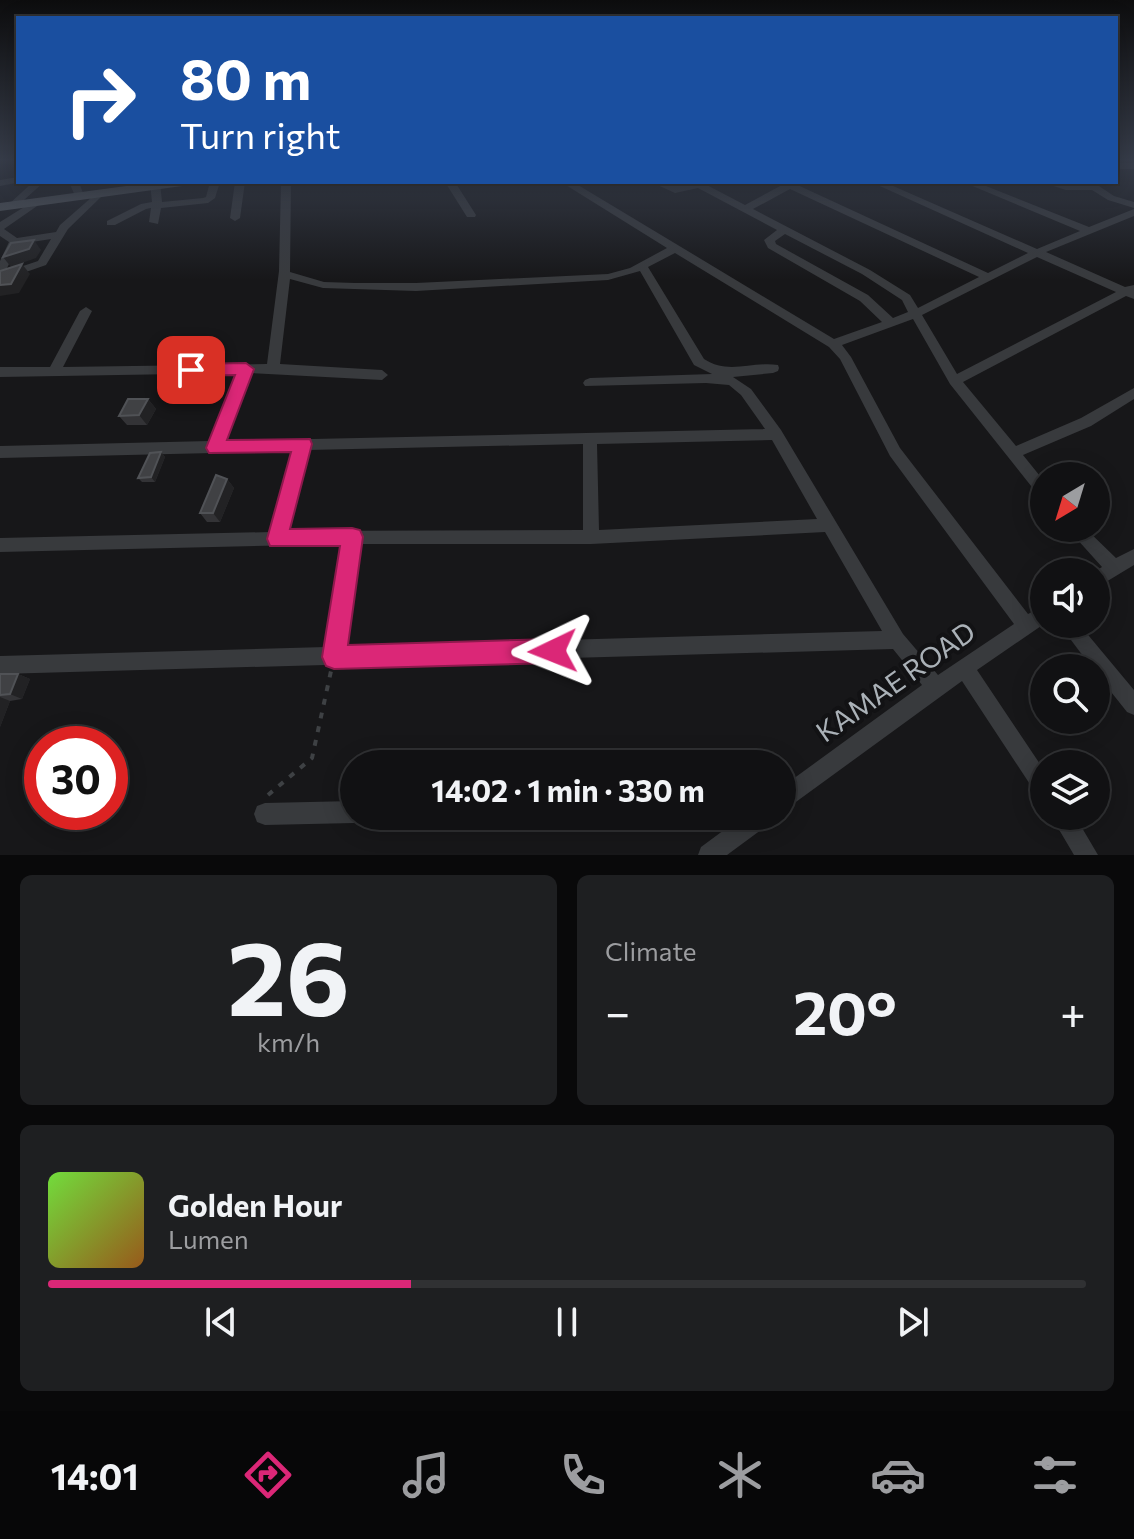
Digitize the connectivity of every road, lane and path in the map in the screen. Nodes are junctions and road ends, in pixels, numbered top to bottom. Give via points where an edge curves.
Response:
1 (45, 201) edge
2 (92, 201) edge
3 (157, 201) edge
4 (205, 201) edge
5 (237, 201) edge
6 (286, 201) edge
7 (462, 201) edge
8 (596, 201) edge
9 (730, 201) edge
10 (758, 201) edge
11 (823, 201) edge
12 (920, 201) edge
13 (1015, 201) edge
14 (37, 202) junction
15 (157, 204) junction
16 (6, 207) edge
17 (745, 209) junction
18 (1134, 212) edge
19 (471, 215) dead end
20 (235, 218) dead end
21 (154, 222) dead end
22 (111, 223) dead end
23 (0, 229) edge
24 (784, 230) junction
25 (1088, 230) junction
26 (58, 235) junction
27 (15, 241) junction
28 (674, 249) junction
29 (1038, 252) junction
30 (642, 266) junction
31 (285, 274) junction
32 (0, 275) edge
33 (987, 277) junction
34 (1131, 291) edge
35 (86, 311) dead end
36 (915, 314) junction
37 (890, 322) junction
38 (833, 344) junction
39 (273, 368) junction
40 (773, 368) dead end
41 (246, 369) junction
42 (0, 372) edge
43 (54, 372) junction
44 (382, 375) dead end
45 (955, 381) junction
46 (590, 383) dead end
47 (1134, 393) edge
48 (776, 434) junction
49 (590, 440) junction
50 (303, 444) junction
51 (215, 448) junction
52 (0, 452) edge
53 (1014, 453) junction
54 (1030, 474) edge
55 (828, 525) junction
56 (352, 537) junction
57 (591, 537) junction
58 (277, 539) junction
59 (1089, 542) edge
60 (0, 545) edge
61 (1134, 556) edge
62 (1114, 568) junction
63 (1110, 571) edge
64 (1030, 623) edge
65 (1026, 626) junction
66 (1079, 638) edge
67 (897, 640) junction
68 (334, 657) junction
69 (0, 665) edge
70 (964, 668) junction
71 (936, 687) junction
72 (1134, 705) edge
73 (1030, 767) edge
74 (796, 790) edge
75 (340, 812) edge
76 (265, 814) joint
77 (742, 830) edge
78 (1071, 830) edge
79 (709, 855) edge
80 (1087, 855) edge

1 - 14 main road
2 - 26 street
3 - 15 street
4 - 15 street
5 - 20 street
6 - 31 street
7 - 19 street
8 - 28 street
9 - 17 street
10 - 17 street
11 - 33 street
12 - 29 street
13 - 25 street
14 - 16 main road
14 - 23 street
15 - 21 street
15 - 22 street via 133,209
17 - 24 street
18 - 25 street
23 - 27 street
24 - 36 street via 893,288
24 - 37 street via 768,242 864,298
25 - 29 street
26 - 27 street
26 - 32 street via 42,263
27 - 32 street
28 - 30 street
28 - 38 street
29 - 33 street
29 - 34 street
30 - 31 street via 570,281 416,287 323,285
30 - 40 street via 706,369
31 - 39 street
33 - 36 street
34 - 45 street
35 - 43 street
36 - 37 street
36 - 45 street
37 - 38 street
38 - 65 street via 895,452
39 - 41 street
39 - 44 street
41 - 43 street
41 - 51 street
42 - 43 street
45 - 53 street
46 - 48 street via 732,381
47 - 53 street via 1086,422
48 - 49 street
48 - 55 street
49 - 50 street
49 - 57 street
50 - 51 street
50 - 58 street
51 - 52 street
53 - 54 street
55 - 57 street
55 - 67 street
56 - 57 street
56 - 58 street
56 - 68 street
58 - 60 street
59 - 62 street
61 - 62 street
62 - 63 street
64 - 65 street, KAMAE ROAD
65 - 70 street, KAMAE ROAD
66 - 72 street
67 - 68 street
67 - 71 street
68 - 69 street
68 - 76 path via 312,758 276,782 265,801
70 - 71 street, KAMAE ROAD
70 - 73 street
71 - 74 street, KAMAE ROAD
75 - 76 street
77 - 79 street
78 - 80 street

